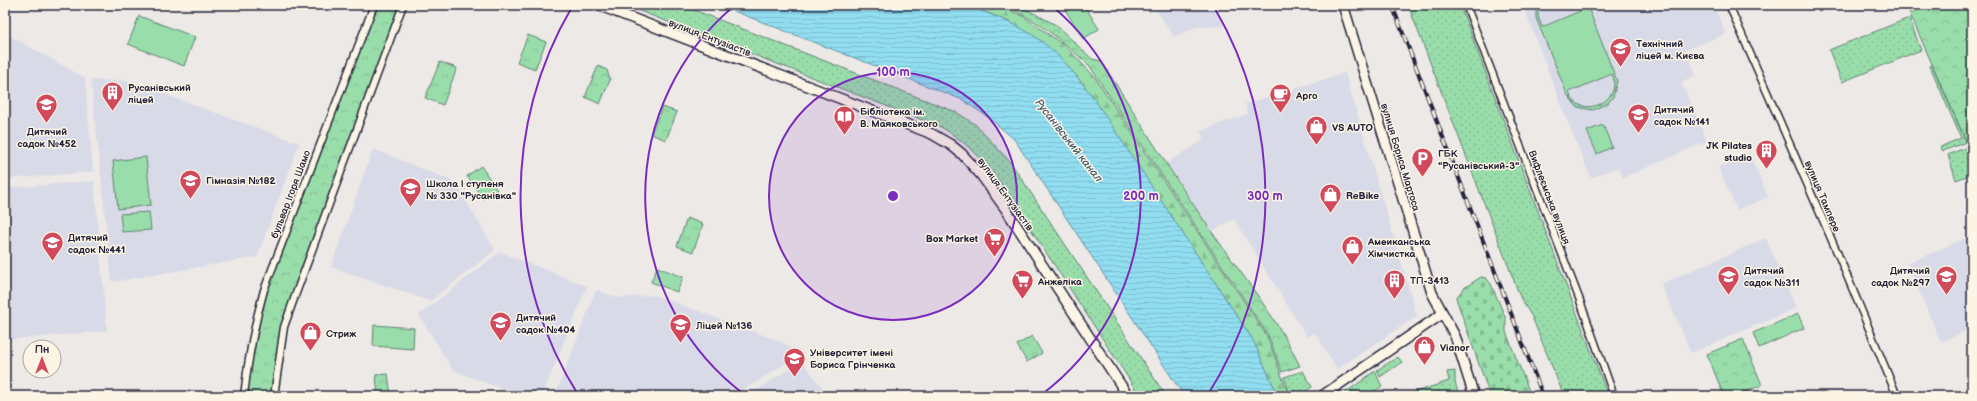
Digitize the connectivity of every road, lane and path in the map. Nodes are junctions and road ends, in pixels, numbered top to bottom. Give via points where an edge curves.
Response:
1 (374, 5) edge
2 (403, 5) edge
3 (598, 5) edge
4 (1343, 5) edge
5 (1466, 5) edge
6 (1729, 5) edge
7 (1442, 314) junction
8 (244, 396) edge
9 (274, 396) edge
10 (1128, 396) edge
11 (1322, 396) edge
12 (1474, 396) edge
13 (1614, 396) edge
14 (1897, 396) edge

1 - 8 street, бульвар Ігоря Шамо via 264,290 248,360
2 - 9 street via 295,296 284,332
3 - 10 street, вулиця Ентузіастів via 932,134 951,145 981,175 1000,201
4 - 7 street, вулиця Бориса Мартоса via 1432,293
5 - 13 street, Вифлеємська вулиця
6 - 14 street, вулиця Тампере
7 - 11 street
7 - 12 street, вулиця Бориса Мартоса via 1455,336

